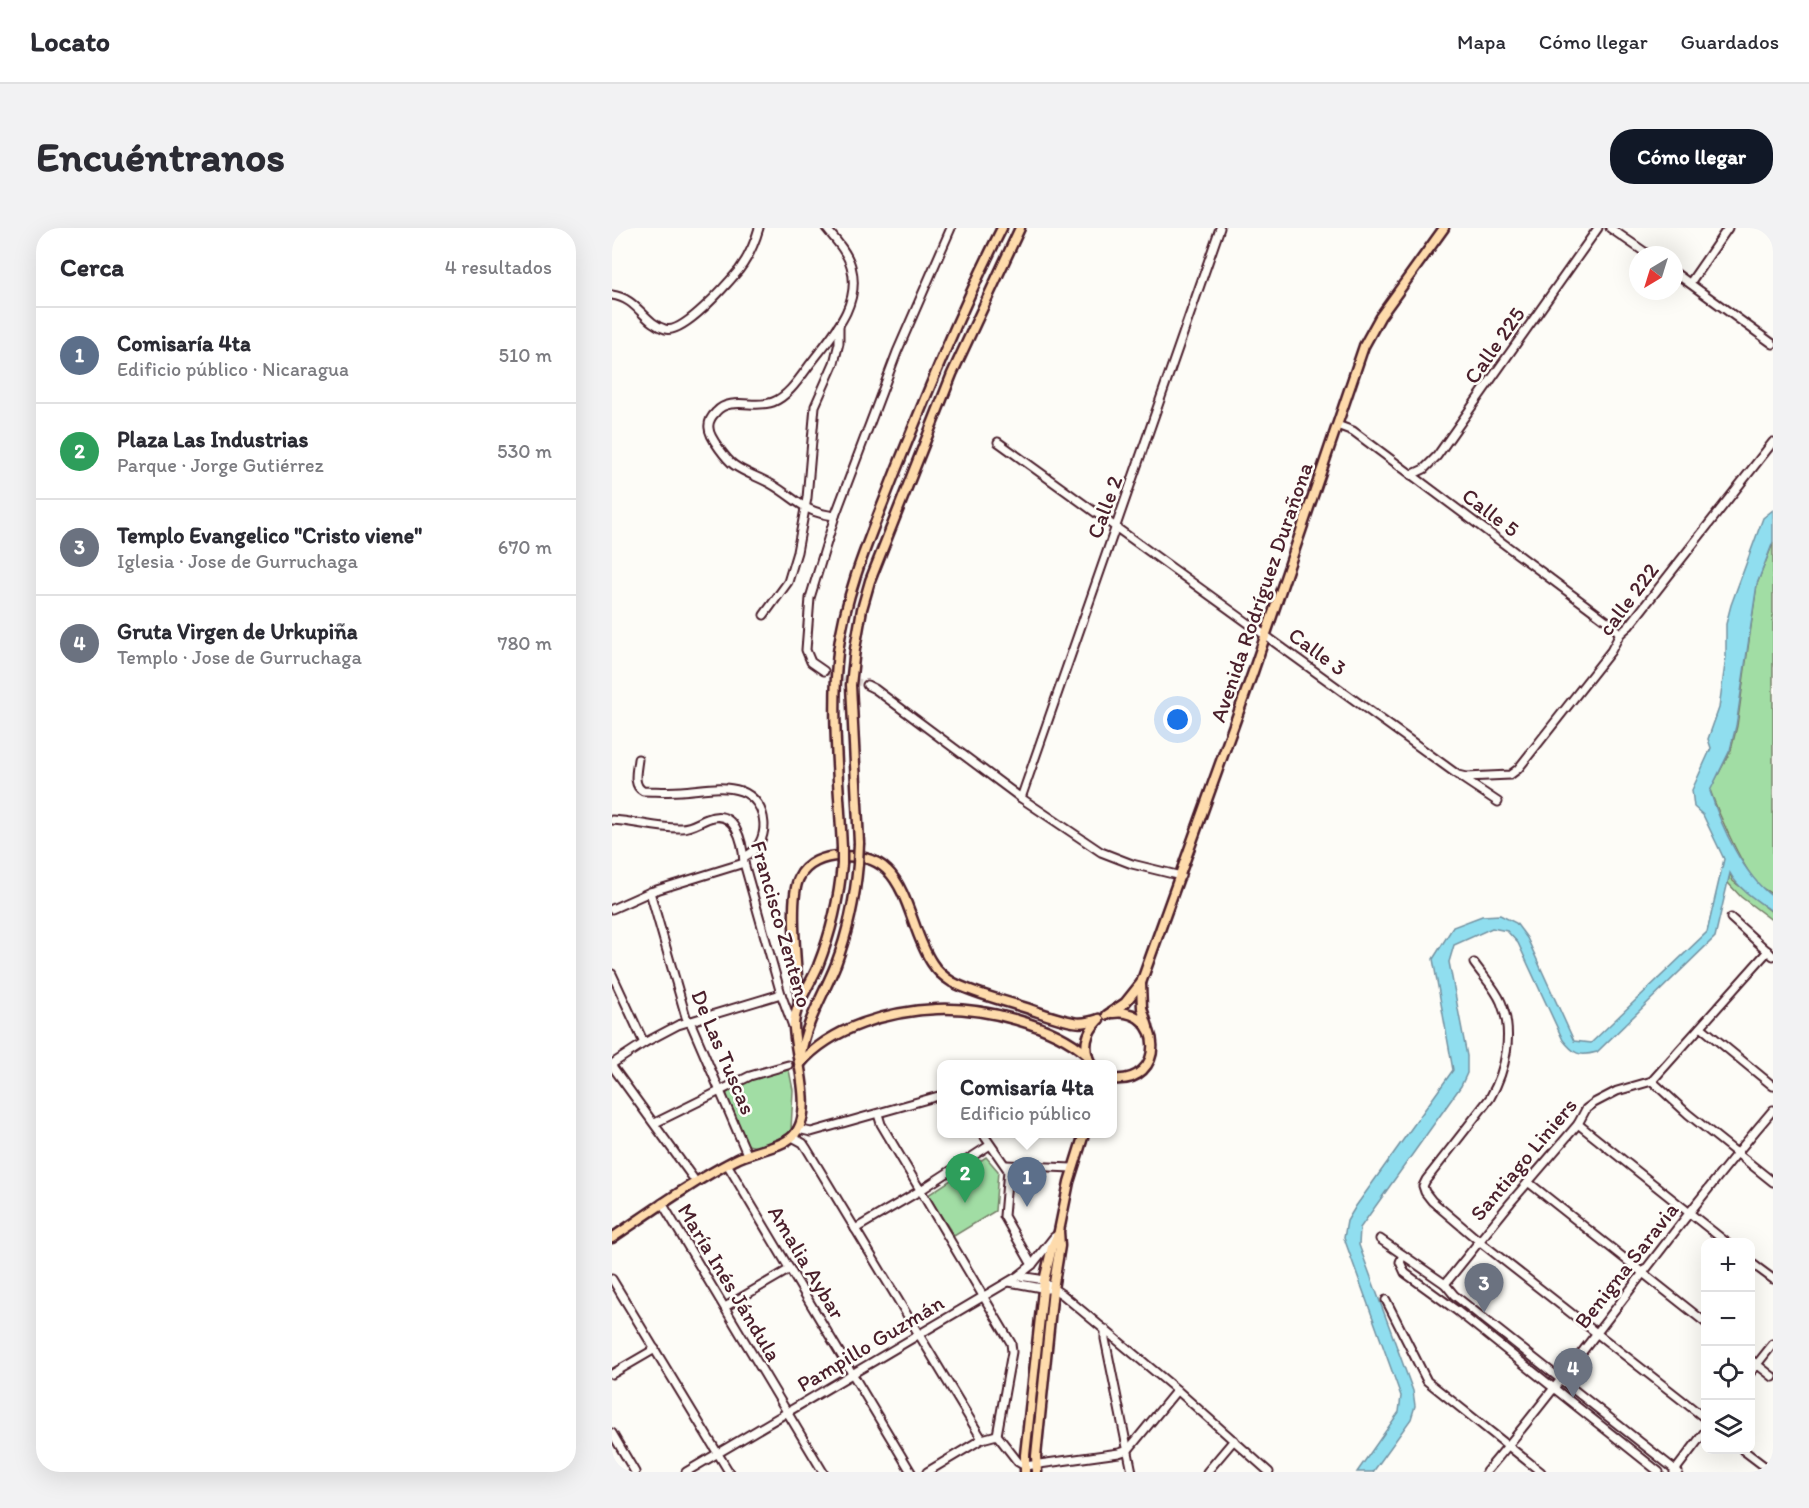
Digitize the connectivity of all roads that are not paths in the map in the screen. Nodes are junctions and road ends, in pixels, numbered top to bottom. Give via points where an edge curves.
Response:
1 (759, 228) edge
2 (826, 228) edge
3 (951, 228) edge
4 (1002, 228) edge
5 (1020, 228) edge
6 (1220, 228) edge
7 (1444, 228) edge
8 (1598, 228) edge
9 (1610, 228) edge
10 (1728, 228) edge
11 (1636, 246) edge
12 (1683, 278) edge
13 (1690, 283) junction
14 (612, 295) edge
15 (839, 327) junction
16 (1773, 344) edge
17 (1337, 425) junction
18 (998, 442) dead end
19 (1773, 442) edge
20 (1411, 475) junction
21 (805, 508) junction
22 (835, 516) junction
23 (1115, 527) junction
24 (764, 615) dead end
25 (1620, 634) junction
26 (1266, 635) junction
27 (824, 671) tunnel mouth
28 (867, 685) tunnel mouth
29 (638, 759) dead end
30 (1458, 775) junction
31 (1021, 798) junction
32 (1498, 802) dead end
33 (612, 820) edge
34 (744, 860) junction
35 (1181, 876) junction
36 (650, 892) junction
37 (612, 909) edge
38 (1731, 918) dead end
39 (1770, 953) edge
40 (1474, 963) dead end
41 (612, 974) edge
42 (1141, 983) junction
43 (781, 994) junction
44 (799, 1005) junction
45 (1103, 1017) junction
46 (688, 1021) junction
47 (1701, 1027) junction
48 (794, 1029) junction
49 (1150, 1032) junction
50 (645, 1043) junction
51 (1088, 1060) edge
52 (1090, 1060) edge
53 (800, 1064) junction
54 (612, 1065) edge
55 (789, 1065) dead end
56 (1117, 1079) edge
57 (1124, 1080) junction
58 (1652, 1081) junction
59 (1117, 1084) edge
60 (1773, 1086) edge
61 (720, 1091) junction
62 (937, 1096) edge
63 (1773, 1110) edge
64 (878, 1114) junction
65 (655, 1123) junction
66 (1578, 1124) junction
67 (798, 1129) junction
68 (792, 1137) junction
69 (986, 1138) edge
70 (1083, 1138) edge
71 (990, 1145) junction
72 (747, 1154) junction
73 (1736, 1154) junction
74 (728, 1164) junction
75 (1006, 1165) junction
76 (1072, 1168) junction
77 (696, 1182) junction
78 (1528, 1182) junction
79 (1773, 1182) edge
80 (921, 1190) junction
81 (663, 1203) junction
82 (1689, 1213) junction
83 (855, 1229) junction
84 (1059, 1231) junction
85 (612, 1238) edge
86 (1721, 1238) edge
87 (1380, 1239) dead end
88 (1479, 1241) junction
89 (1403, 1256) junction
90 (1032, 1265) junction
91 (1755, 1266) edge
92 (790, 1269) junction
93 (1643, 1272) junction
94 (1018, 1276) junction
95 (612, 1279) edge
96 (1773, 1280) edge
97 (1009, 1282) junction
98 (1445, 1284) junction
99 (1047, 1286) junction
100 (984, 1296) junction
101 (1386, 1300) dead end
102 (725, 1307) junction
103 (1701, 1319) edge
104 (1105, 1329) junction
105 (1596, 1332) junction
106 (919, 1335) junction
107 (1773, 1344) edge
108 (655, 1349) junction
109 (1757, 1364) junction
110 (1755, 1367) edge
111 (612, 1374) edge
112 (853, 1374) junction
113 (1773, 1377) edge
114 (1560, 1379) junction
115 (1553, 1387) junction
116 (1177, 1390) junction
117 (787, 1413) junction
118 (1701, 1415) edge
119 (612, 1433) edge
120 (998, 1435) junction
121 (1701, 1437) edge
122 (982, 1439) junction
123 (1234, 1440) junction
124 (1507, 1445) junction
125 (1128, 1450) junction
126 (718, 1454) junction
127 (1749, 1454) edge
128 (1025, 1469) edge
129 (1037, 1469) edge
130 (1676, 1471) edge
131 (635, 1472) edge
132 (686, 1472) edge
133 (729, 1472) edge
134 (823, 1472) edge
135 (911, 1472) edge
136 (927, 1472) edge
137 (1132, 1472) edge
138 (1207, 1472) edge
139 (1269, 1472) edge
140 (1486, 1472) edge
141 (1540, 1472) edge
142 (1659, 1472) edge
143 (1772, 1472) edge

1 - 14 street via 738,270 680,327 670,330 658,326 633,303
2 - 15 street via 850,264 853,280 850,306
3 - 22 street via 897,352
4 - 44 main road, bridge via 928,390 850,590 836,672 842,864 832,923
5 - 53 main road, bridge via 952,374 862,609 851,685 858,864 845,935 806,1029
6 - 23 street, Calle 2
7 - 17 main road, Avenida Rodríguez Durañona via 1374,326
8 - 20 street, Calle 225 via 1437,456
9 - 11 street
10 - 13 street
12 - 13 street
13 - 16 street
15 - 21 street via 834,363 814,406
15 - 21 street via 782,397 767,404 724,406 712,417 708,428 735,466 773,485
17 - 20 street, Calle 5 via 1353,431
17 - 26 main road, Avenida Rodríguez Durañona
18 - 23 street, Calle 3
19 - 25 street, calle 222
20 - 25 street, Calle 5
21 - 22 street
21 - 24 street via 788,582
22 - 27 street via 810,598 806,635 806,650 812,662
23 - 26 street, Calle 3
23 - 31 street, Calle 2
25 - 30 street, calle 222 via 1611,651 1518,769 1510,775
26 - 30 street, Calle 3
26 - 35 main road, Avenida Rodríguez Durañona
28 - 31 street
29 - 34 street via 636,783 644,791 710,788 746,793 760,809 765,828 763,838
30 - 32 street, Calle 3
31 - 35 street via 1101,852
33 - 34 street, Francisco Zenteno via 680,829 720,816 735,828
34 - 36 street
34 - 43 street, Francisco Zenteno
35 - 42 main road, Avenida Rodríguez Durañona
36 - 37 street
36 - 46 street, De Las Tuscas
38 - 39 street
39 - 47 street
40 - 88 street via 1502,1003 1508,1026 1506,1054 1490,1098 1424,1186 1432,1201
41 - 50 street
42 - 45 main road via 1125,1003
42 - 49 main road via 1142,1008
43 - 46 street
43 - 48 street, Francisco Zenteno
44 - 45 main road via 795,886 802,872 816,861 851,856 871,859 891,873 925,951 950,981 1065,1020 1081,1023
44 - 48 main road
45 - 49 main road via 1127,1013 1144,1023
45 - 52 main road via 1087,1036
46 - 50 street
46 - 61 street, De Las Tuscas
47 - 58 street
47 - 60 street
48 - 53 main road
49 - 57 main road via 1153,1050 1147,1066
50 - 54 street
51 - 53 main road via 1073,1043 1033,1026 988,1014 938,1009 886,1017 852,1028 815,1047
53 - 67 main road via 803,1103
54 - 65 street
55 - 61 street
56 - 57 main road
57 - 59 main road
58 - 66 street, Santiago Liniers via 1617,1091 1594,1103
58 - 73 street
61 - 65 street
61 - 72 street, De Las Tuscas
62 - 64 street
63 - 73 street, Benigna Saravia
64 - 67 street via 811,1132
64 - 80 street
65 - 77 street
66 - 78 street, Santiago Liniers
66 - 82 street
67 - 68 main road
68 - 72 main road
68 - 83 street via 803,1143
69 - 71 street
70 - 76 main road
71 - 75 street
71 - 80 street
72 - 74 main road
73 - 79 street
73 - 82 street, Benigna Saravia
74 - 77 main road
74 - 92 street, Amalia Aybar
75 - 76 street
75 - 90 street via 1003,1213
76 - 84 main road
77 - 81 main road
78 - 88 street, Santiago Liniers
78 - 93 street
80 - 83 street
80 - 100 street
81 - 85 main road
81 - 102 street, María Inés Jándula
82 - 86 street
82 - 93 street, Benigna Saravia
83 - 106 street
84 - 90 street, Pampillo Guzmán
84 - 99 main road via 1060,1246
87 - 89 street
88 - 98 street, Santiago Liniers
88 - 105 street
89 - 98 street
89 - 115 street via 1400,1262 1405,1274
90 - 94 street, Pampillo Guzmán
91 - 96 street
92 - 102 street
92 - 112 street, Amalia Aybar
93 - 103 street
93 - 105 street, Benigna Saravia
94 - 97 street, Pampillo Guzmán
94 - 99 street via 1032,1277
95 - 108 street
97 - 99 street
97 - 100 street, Pampillo Guzmán
98 - 114 street
99 - 104 street
99 - 128 main road
99 - 129 main road
100 - 106 street, Pampillo Guzmán
100 - 120 street via 1012,1347
101 - 124 street via 1426,1381
102 - 117 street, María Inés Jándula
104 - 116 street
104 - 125 street
105 - 114 street, Benigna Saravia
105 - 118 street
106 - 112 street, Pampillo Guzmán
106 - 122 street
107 - 109 street
108 - 111 street
108 - 126 street
109 - 110 street
109 - 113 street
112 - 117 street, Pampillo Guzmán
112 - 135 street, Amalia Aybar
114 - 115 street, Benigna Saravia
114 - 130 street
115 - 124 street, Benigna Saravia
115 - 142 street
116 - 123 street
116 - 125 street
117 - 126 street, Pampillo Guzmán
117 - 134 street, María Inés Jándula
119 - 131 street
120 - 122 street
120 - 128 street
121 - 130 street
122 - 136 street
123 - 138 street
123 - 139 street
124 - 140 street, Benigna Saravia
124 - 141 street
125 - 129 street
125 - 137 street
126 - 132 street, Pampillo Guzmán
126 - 133 street
127 - 143 street
128 - 129 street

